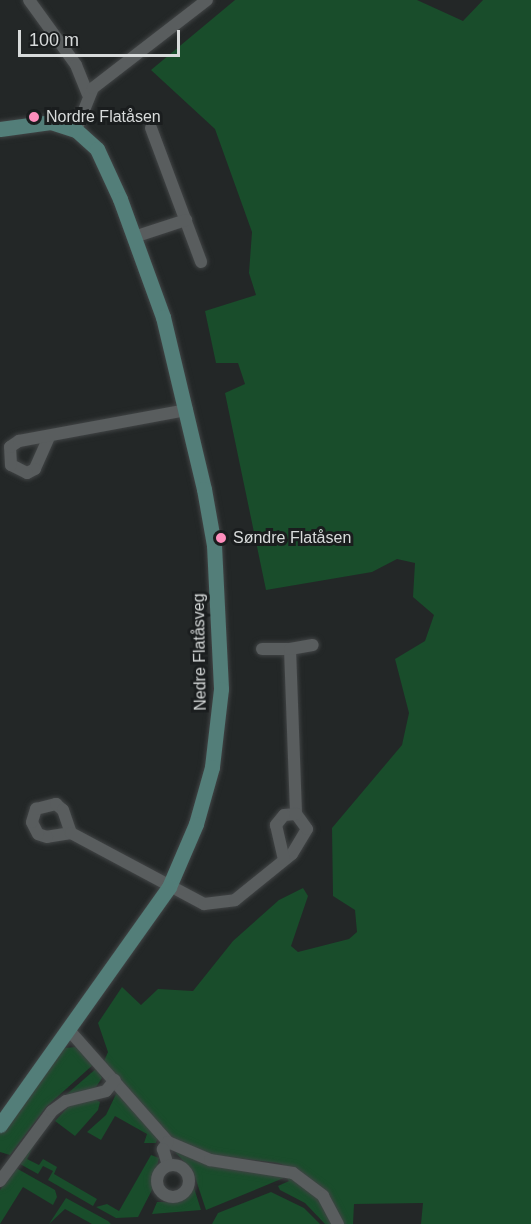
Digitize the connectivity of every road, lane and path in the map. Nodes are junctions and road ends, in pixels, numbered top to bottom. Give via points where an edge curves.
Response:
1 (29, 0) edge
2 (207, 0) edge
3 (88, 94) junction
4 (152, 128) dead end
5 (0, 129) edge
6 (76, 130) junction
7 (186, 220) junction
8 (134, 237) junction
9 (201, 262) dead end
10 (187, 410) junction
11 (49, 437) dead end
12 (313, 645) dead end
13 (262, 649) dead end
14 (290, 649) junction
15 (296, 814) junction
16 (71, 833) dead end
17 (284, 859) junction
18 (169, 887) junction
19 (68, 1029) junction
20 (115, 1080) junction
21 (20, 1092) junction
22 (0, 1109) edge
23 (0, 1125) edge
24 (168, 1142) junction
25 (168, 1166) dead end
26 (0, 1181) edge
27 (338, 1224) edge

1 - 3 street via 76,65
2 - 3 street
3 - 6 street
4 - 7 street
5 - 6 street via 51,122
6 - 8 street, Nedre Flatåsveg via 106,165
7 - 8 street
7 - 9 street
8 - 10 street, Nedre Flatåsveg via 163,317
10 - 11 street
10 - 18 street, Nedre Flatåsveg via 214,545 220,721 196,824
12 - 14 street
13 - 14 street
14 - 15 street
15 - 17 street via 305,820 306,837
15 - 17 street via 284,815 276,825
16 - 18 street
17 - 18 street via 270,876 223,904 204,904
18 - 19 street, Nedre Flatåsveg
19 - 20 street
19 - 21 street, Nedre Flatåsveg
20 - 24 street
20 - 26 street via 106,1091 66,1101 52,1112
21 - 22 street, Nedre Flatåsveg
21 - 23 street, Nedre Flatåsveg
24 - 25 street via 163,1149
24 - 27 street via 210,1160 293,1173 323,1196

